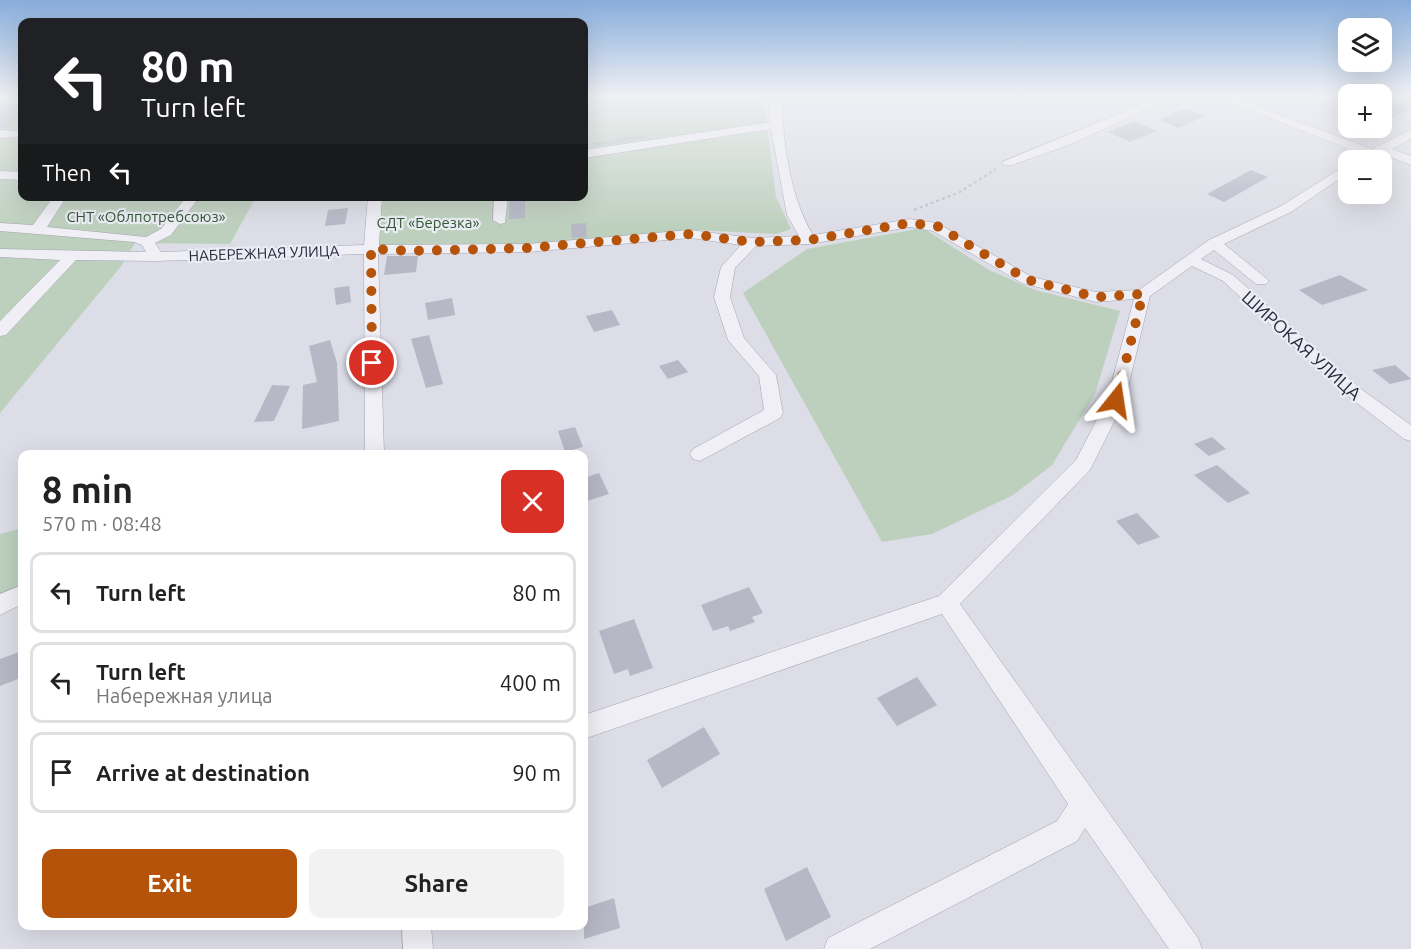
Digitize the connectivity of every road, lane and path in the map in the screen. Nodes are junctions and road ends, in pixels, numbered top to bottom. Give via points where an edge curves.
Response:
1 (681, 139) edge
2 (779, 139) edge
3 (1071, 139) edge
4 (1343, 139) edge
5 (1401, 139) edge
6 (1375, 150) edge
7 (1380, 150) edge
8 (588, 153) edge
9 (1392, 155) edge
10 (1411, 161) edge
11 (1008, 162) joint
12 (0, 175) edge
13 (1338, 175) edge
14 (18, 176) edge
15 (57, 201) edge
16 (190, 201) edge
17 (375, 201) edge
18 (501, 201) edge
19 (912, 210) dead end
20 (500, 220) dead end
21 (0, 227) edge
22 (37, 230) junction
23 (809, 240) junction
24 (147, 242) junction
25 (752, 242) junction
26 (1215, 243) junction
27 (371, 249) junction
28 (0, 253) edge
29 (72, 256) junction
30 (156, 257) junction
31 (1192, 260) junction
32 (1261, 281) dead end
33 (1143, 294) junction
34 (0, 331) edge
35 (1411, 434) edge
36 (375, 450) edge
37 (700, 454) dead end
38 (18, 596) edge
39 (947, 603) junction
40 (0, 605) edge
41 (588, 726) edge
42 (1084, 804) junction
43 (417, 930) edge
44 (417, 949) edge
45 (839, 949) edge
46 (1187, 949) edge

1 - 8 street
2 - 23 street via 794,215
3 - 11 street
4 - 6 street
5 - 7 street
9 - 10 street
11 - 19 path via 960,192
12 - 14 street
13 - 26 street via 1286,209
15 - 22 street
16 - 24 street via 166,232
17 - 27 street
18 - 20 street
21 - 22 street
22 - 24 street
23 - 25 street, НАБЕРЕЖНАЯ УЛИЦА
23 - 33 street, НАБЕРЕЖНАЯ УЛИЦА via 910,223 937,226 1028,280 1096,297
24 - 30 street
25 - 27 street, НАБЕРЕЖНАЯ УЛИЦА via 690,234 528,248
25 - 37 street via 728,267 722,297 736,340 767,375 774,413
26 - 31 street
26 - 32 street
27 - 30 street, НАБЕРЕЖНАЯ УЛИЦА
27 - 36 street
28 - 29 street, НАБЕРЕЖНАЯ УЛИЦА
29 - 30 street, НАБЕРЕЖНАЯ УЛИЦА
29 - 34 street
31 - 33 street
31 - 35 street, ШИРОКАЯ УЛИЦА via 1228,278 1355,393
33 - 39 street via 1116,400 1083,465
38 - 40 street
39 - 41 street
39 - 42 street
42 - 45 street via 1067,831
42 - 46 street
43 - 44 street

